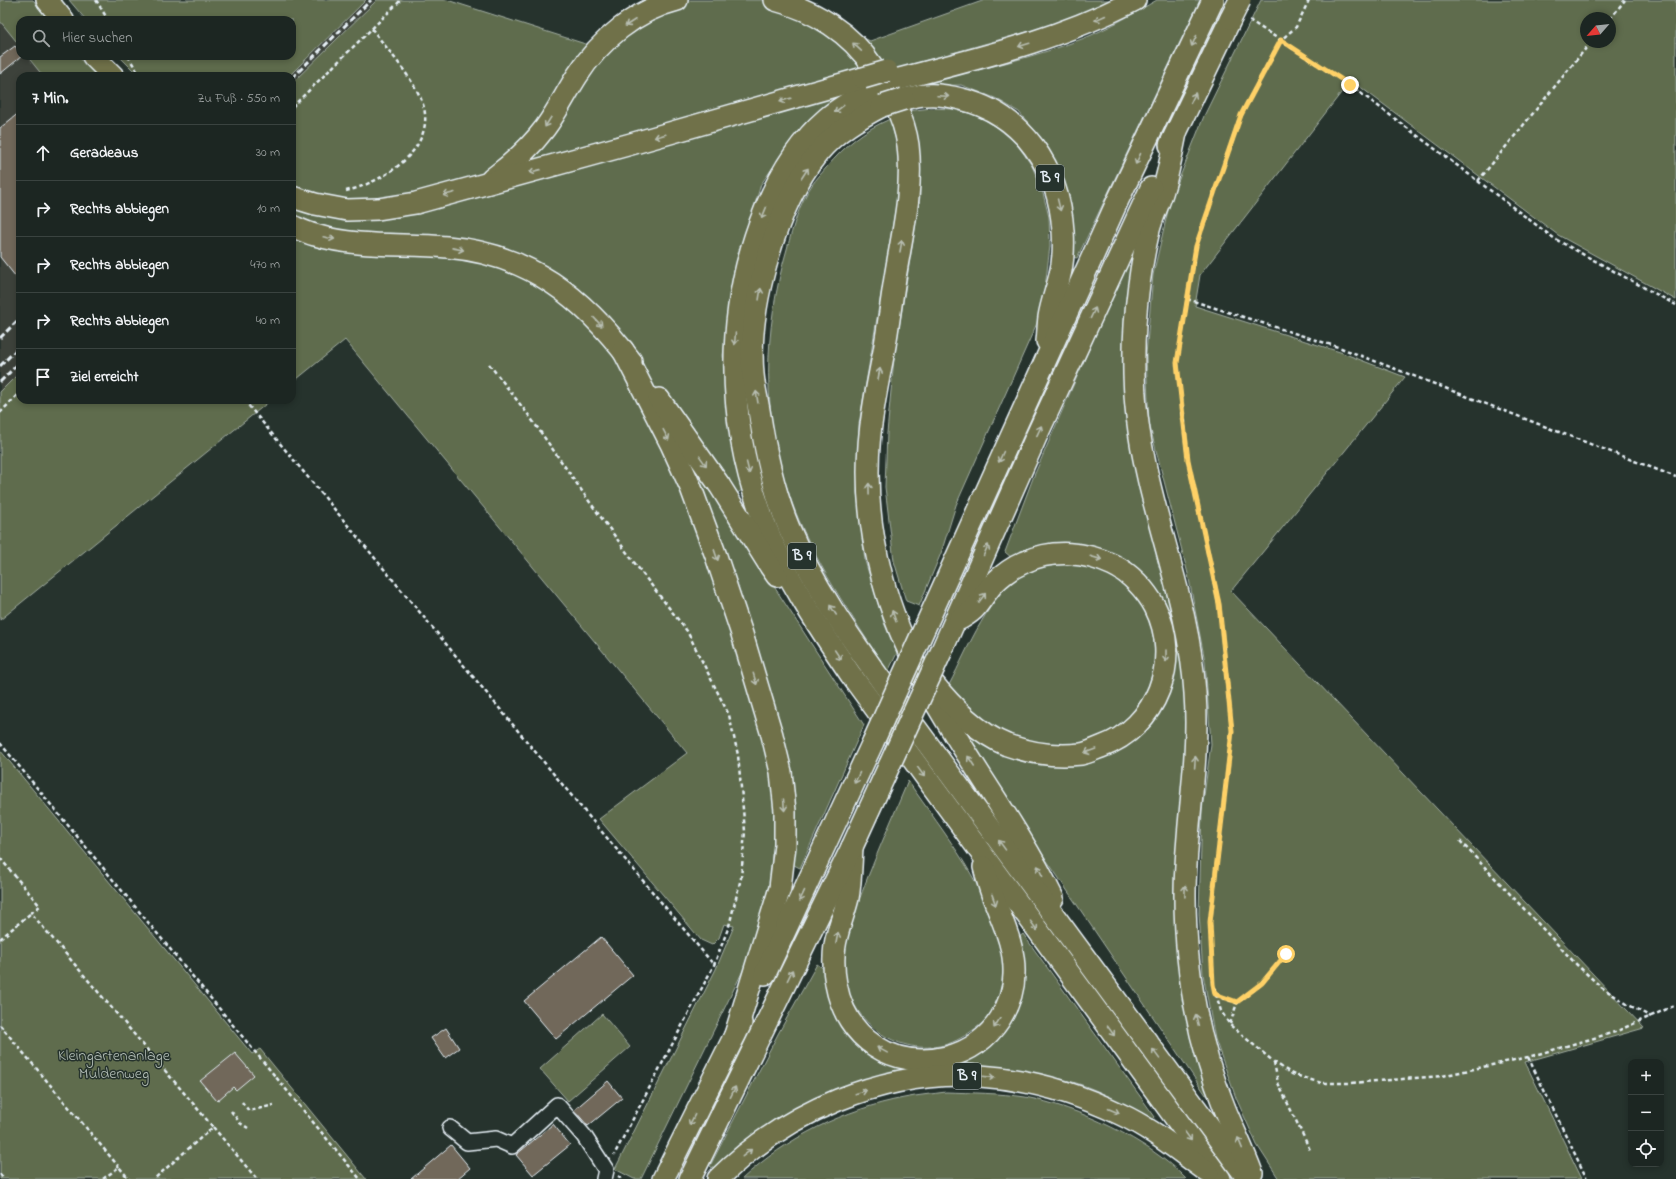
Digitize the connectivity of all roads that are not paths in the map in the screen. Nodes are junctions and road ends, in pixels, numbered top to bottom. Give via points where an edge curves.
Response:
1 (47, 0) edge
2 (677, 0) edge
3 (775, 0) edge
4 (1135, 0) edge
5 (1212, 3) edge
6 (1236, 9) edge
7 (60, 16) edge
8 (97, 60) edge
9 (109, 72) edge
10 (872, 91) junction
11 (1176, 133) junction
12 (487, 184) junction
13 (296, 198) edge
14 (296, 228) edge
15 (623, 350) junction
16 (1046, 358) junction
17 (816, 622) junction
18 (953, 624) junction
19 (908, 652) junction
20 (852, 847) junction
21 (978, 850) junction
22 (1075, 944) junction
23 (735, 1035) junction
24 (450, 1128) dead end
25 (605, 1174) edge
26 (663, 1179) edge
27 (690, 1179) edge
28 (718, 1179) edge
29 (1219, 1179) edge
30 (1248, 1179) edge
31 (1255, 1179) edge

1 - 7 highway
2 -> 12 highway via 646,12 598,48 545,128 523,153
19 -> 3 highway via 882,579 871,522 869,491 872,412 910,186 908,143 892,96 864,54 846,37 815,15
4 -> 10 highway via 1099,19 1062,34 938,69 890,76
5 -> 16 highway
11 -> 6 highway
8 - 9 highway
10 -> 12 highway
10 -> 16 highway, B 9, bridge via 904,99 925,95 949,96 974,102 994,110 1029,139 1042,159 1054,186 1063,231 1060,277 1049,316
10 -> 17 highway via 850,101 827,118 799,147 782,174 751,250 737,310 736,403 747,466 764,523 799,595
22 -> 10 highway, B 9 via 885,686 835,613 804,560 789,528 767,460 753,374 753,341 762,283 771,248 783,213 798,184 818,153 859,118
18 -> 11 highway
31 -> 11 highway via 1212,1073 1189,978 1185,893 1197,732 1195,692 1190,648 1144,464 1133,372 1142,263 1150,227 1164,188
12 -> 13 highway via 416,203 378,209 347,210
14 -> 15 highway via 314,235 341,240 448,247 516,262 538,273 572,296
15 -> 17 highway via 720,486 770,566
15 -> 23 highway via 692,488 744,642 781,772 785,845 780,888
16 -> 23 highway, B 9, bridge via 873,742
17 -> 21 highway via 851,675
18 -> 19 highway via 974,609 994,583 1026,561 1045,555 1083,555 1101,559 1120,568 1148,596 1159,616 1166,641 1166,663 1153,704 1135,726 1108,745 1082,754 1056,755 1005,744 983,731 963,716
18 - 20 highway, bridge
22 -> 19 highway via 1036,863 942,716
21 -> 20 highway via 1013,950 1014,974 1011,994 1004,1013 993,1030 978,1044 964,1052 933,1060 909,1060 872,1045 849,1020 840,1002 834,958 836,938 848,898
27 -> 20 highway
21 -> 29 highway
30 -> 22 highway, B 9
23 -> 26 highway, B 9
24 - 25 lane via 467,1142 496,1139 512,1146 557,1105 584,1136
28 -> 29 highway, B 9 via 752,1149 800,1117 843,1097 910,1080 980,1076 1016,1080 1084,1098 1121,1114 1153,1133

